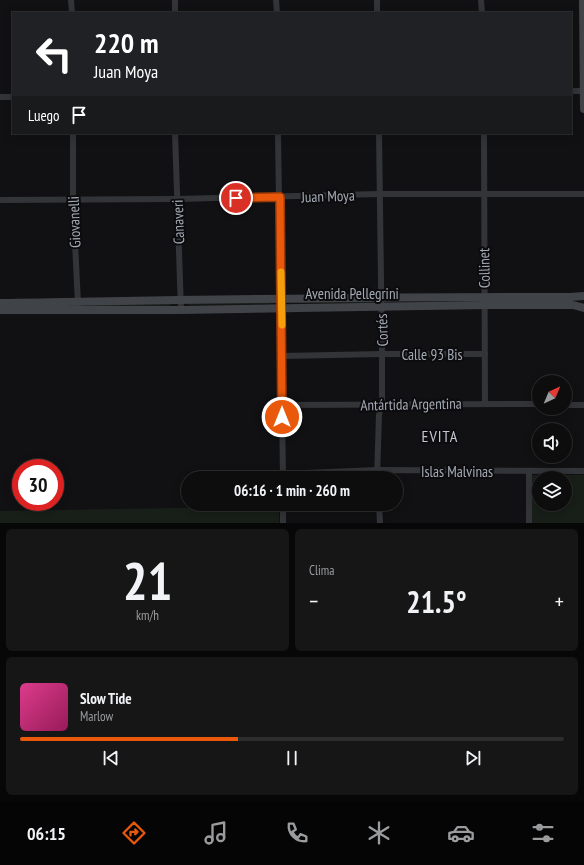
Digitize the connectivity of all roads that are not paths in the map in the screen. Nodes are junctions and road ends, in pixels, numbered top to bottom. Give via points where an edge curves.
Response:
1 (71, 0) edge
2 (175, 0) edge
3 (276, 0) edge
4 (377, 0) edge
5 (481, 0) edge
6 (583, 0) edge
7 (72, 12) edge
8 (175, 12) edge
9 (277, 12) edge
10 (377, 12) edge
11 (482, 12) edge
12 (572, 91) edge
13 (584, 91) edge
14 (0, 97) edge
15 (12, 97) edge
16 (584, 109) edge
17 (73, 134) edge
18 (176, 134) edge
19 (278, 134) edge
20 (378, 134) edge
21 (484, 134) edge
22 (379, 194) junction
23 (483, 194) junction
24 (584, 194) edge
25 (280, 197) junction
26 (177, 199) junction
27 (0, 200) edge
28 (73, 201) junction
29 (584, 295) edge
30 (380, 297) junction
31 (281, 298) junction
32 (181, 301) junction
33 (485, 301) junction
34 (0, 303) edge
35 (78, 306) junction
36 (281, 307) junction
37 (381, 307) junction
38 (584, 308) edge
39 (0, 310) edge
40 (181, 310) junction
41 (382, 354) junction
42 (485, 354) junction
43 (282, 356) junction
44 (485, 404) junction
45 (532, 404) edge
46 (282, 405) junction
47 (380, 405) junction
48 (572, 405) edge
49 (584, 405) edge
50 (377, 470) junction
51 (283, 471) edge
52 (361, 471) edge
53 (529, 471) junction
54 (584, 471) edge
55 (283, 511) edge
56 (379, 511) edge
57 (283, 523) edge
58 (380, 523) edge
59 (529, 523) edge

1 - 7 street
2 - 8 street
3 - 9 street
4 - 10 street
5 - 11 street
6 - 13 main road
12 - 13 street
13 - 16 main road
14 - 15 street
17 - 28 street, Giovanelli
18 - 26 street, Canaveri
19 - 25 street
20 - 22 street, Cortés
21 - 23 street, Collinet
22 - 23 street, Juan Moya
22 - 25 street, Juan Moya
22 - 30 street, Cortés
23 - 24 street, Juan Moya
23 - 33 street, Collinet
25 - 26 street, Juan Moya
25 - 31 street
26 - 28 street, Juan Moya
26 - 32 street, Canaveri
27 - 28 street, Juan Moya
28 - 35 street, Giovanelli
29 - 33 main road, Avenida Pellegrini
29 - 38 main road
30 - 31 main road, Avenida Pellegrini
30 - 33 main road, Avenida Pellegrini
30 - 37 street, Cortés
31 - 32 main road, Avenida Pellegrini
31 - 36 street
32 - 35 main road, Avenida Pellegrini
32 - 40 street, Canaveri
33 - 37 main road, Avenida Pellegrini
33 - 38 main road, Avenida Pellegrini
33 - 42 street, Collinet
34 - 35 main road, Avenida Pellegrini
35 - 39 main road, Avenida Pellegrini
35 - 40 main road, Avenida Pellegrini
36 - 37 main road, Avenida Pellegrini
36 - 40 main road, Avenida Pellegrini
36 - 43 street
37 - 41 street, Cortés
41 - 42 street, Calle 93 Bis
41 - 43 street, Calle 93 Bis
41 - 47 street, Cortés
42 - 44 street, Collinet
43 - 46 street
44 - 45 street, Antártida Argentina
44 - 47 street, Antártida Argentina
46 - 47 street, Antártida Argentina
46 - 51 street
47 - 50 street, Cortés
48 - 49 street
50 - 52 street, Islas Malvinas
50 - 53 street, Islas Malvinas
53 - 54 street, Islas Malvinas
53 - 59 street
55 - 57 street
56 - 58 street

